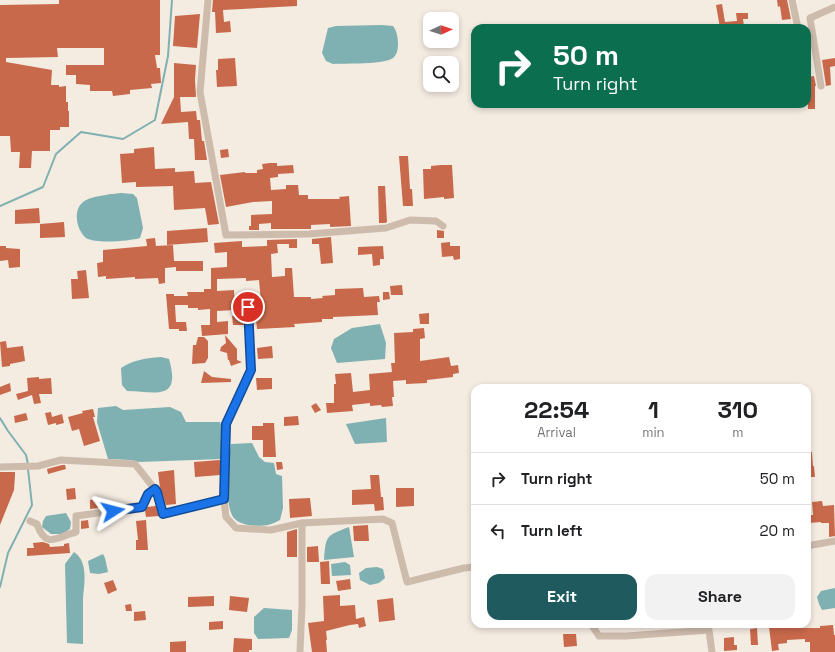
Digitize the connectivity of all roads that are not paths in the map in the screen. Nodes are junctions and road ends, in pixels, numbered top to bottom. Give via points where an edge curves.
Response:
1 (208, 0) edge
2 (792, 0) edge
3 (835, 7) edge
4 (797, 24) edge
5 (811, 24) edge
6 (811, 24) edge
7 (821, 86) dead end
8 (443, 226) dead end
9 (248, 307) dead end
10 (0, 467) edge
11 (155, 489) junction
12 (224, 499) junction
13 (30, 521) dead end
14 (302, 523) junction
15 (835, 540) edge
16 (811, 545) edge
17 (471, 567) edge
18 (594, 628) edge
19 (700, 628) edge
20 (709, 628) edge
21 (300, 652) edge
22 (712, 652) edge

1 - 8 street via 200,92 226,235 309,234 386,228 410,220 436,221
2 - 4 street
3 - 5 street via 810,18
6 - 7 street
9 - 12 street via 251,370 226,424
10 - 11 street via 38,466 61,460 135,464
11 - 12 street via 163,514
11 - 13 street via 148,494 142,507 76,516 76,532 63,535 56,540 43,537 37,524
12 - 14 street via 226,517 236,528 271,530
14 - 17 street via 382,519 392,523 407,582
14 - 21 street
15 - 16 street
18 - 19 street via 599,636 626,636
20 - 22 street

